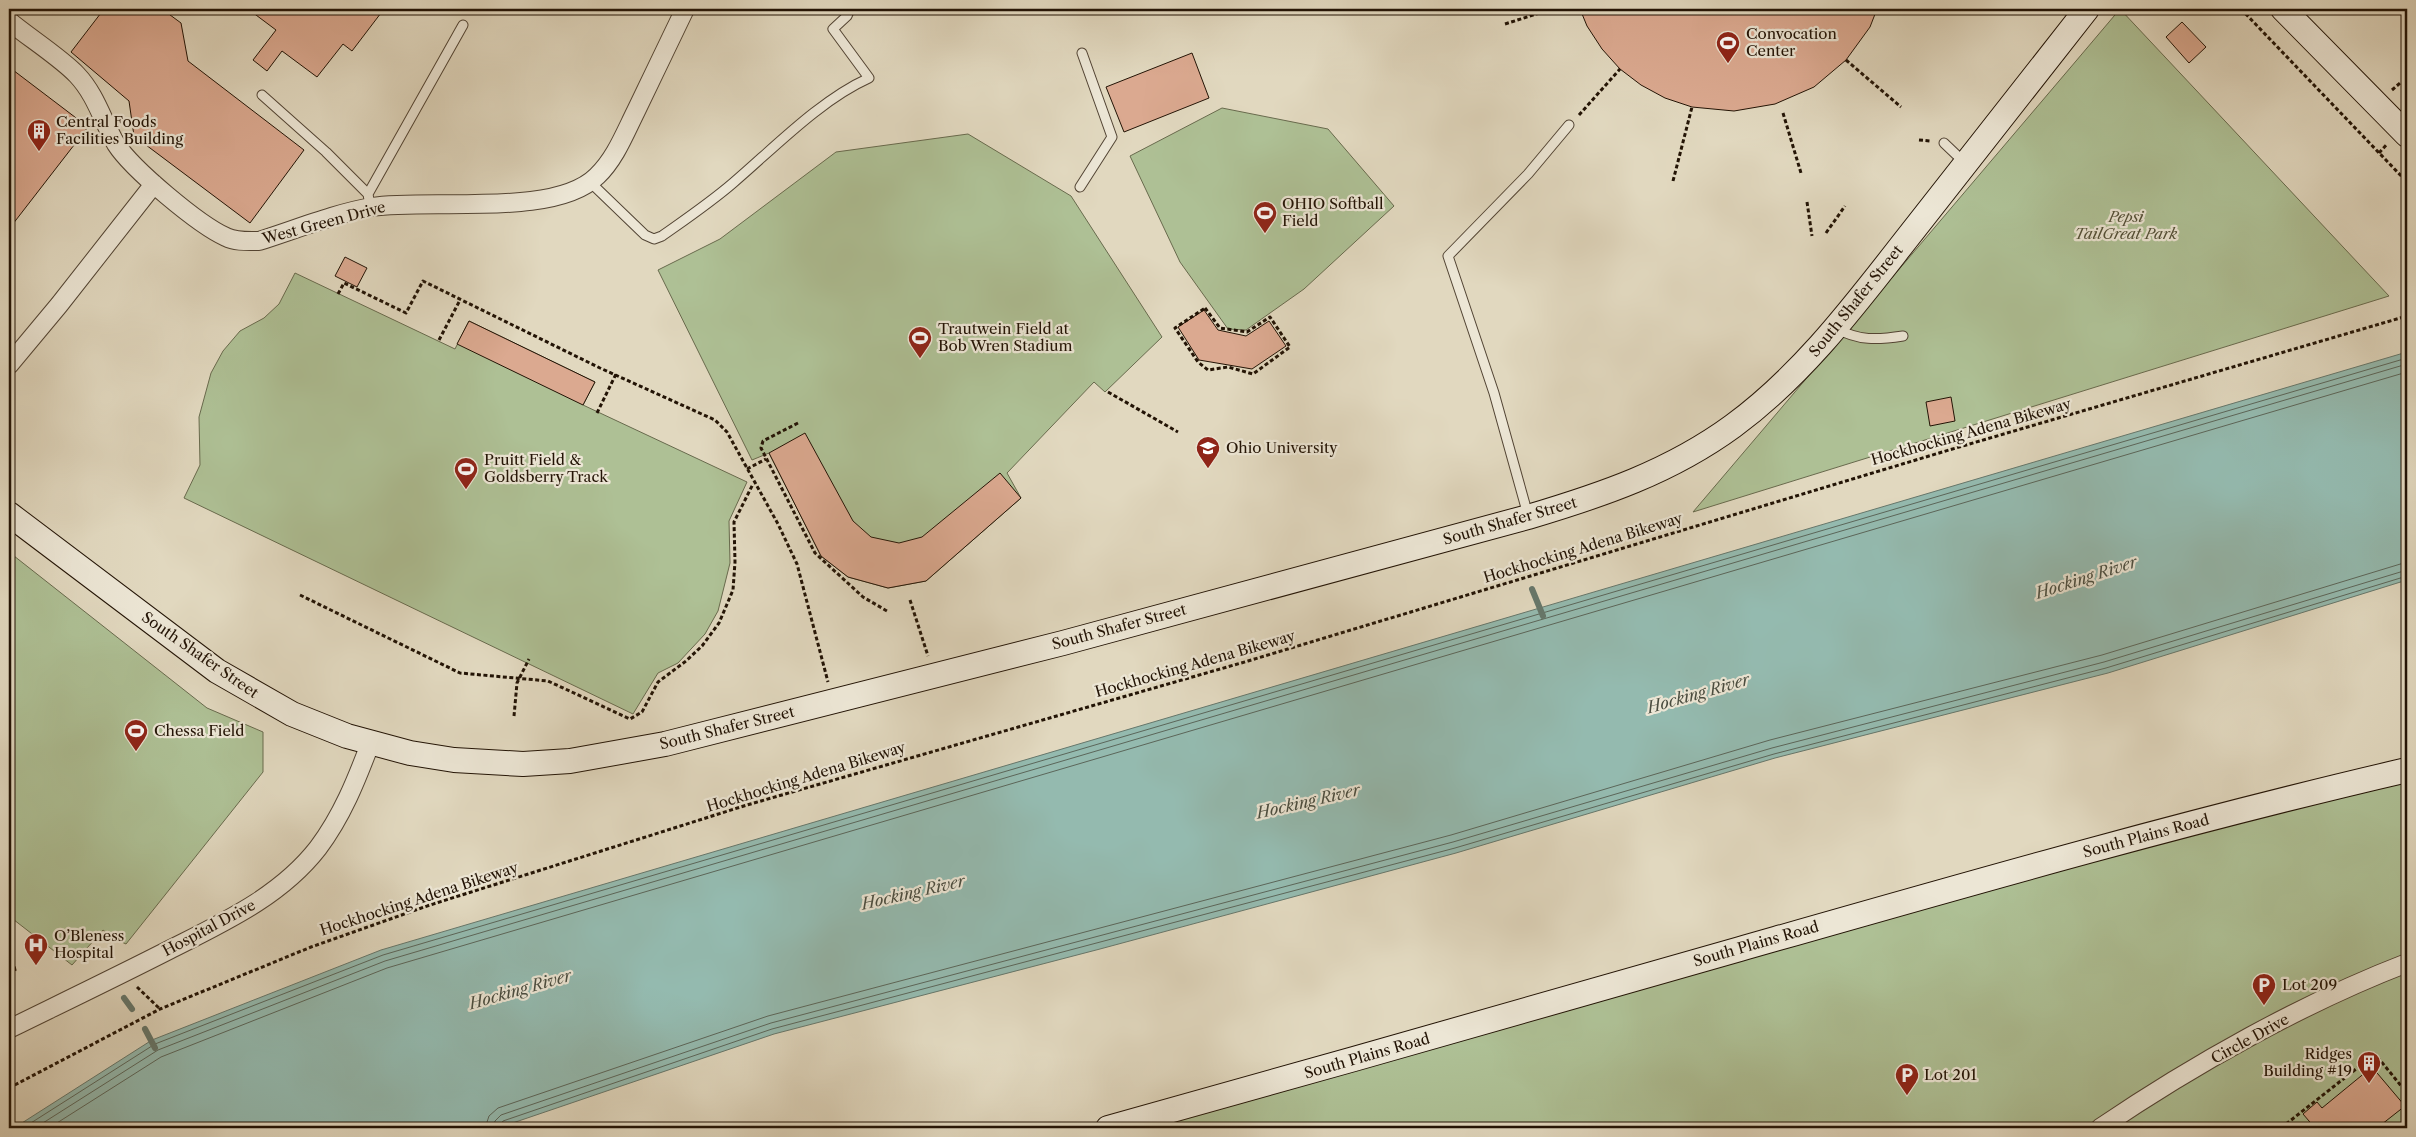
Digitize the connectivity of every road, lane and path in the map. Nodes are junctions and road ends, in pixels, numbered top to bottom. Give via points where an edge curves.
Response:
1 (686, 9) edge
2 (850, 9) edge
3 (1552, 9) edge
4 (2087, 9) edge
5 (2240, 9) edge
6 (2283, 9) edge
7 (9, 21) edge
8 (1505, 24) dead end
9 (463, 25) dead end
10 (1082, 53) dead end
11 (1846, 60) dead end
12 (1620, 69) dead end
13 (2407, 77) edge
14 (2391, 91) dead end
15 (262, 96) dead end
16 (1692, 107) dead end
17 (1901, 107) dead end
18 (1783, 113) dead end
19 (1569, 125) joint
20 (2407, 135) edge
21 (1944, 143) dead end
22 (2384, 147) dead end
23 (2379, 152) junction
24 (1966, 163) junction
25 (1801, 172) dead end
26 (1673, 181) dead end
27 (590, 182) junction
28 (2407, 182) edge
29 (154, 184) junction
30 (1080, 187) dead end
31 (369, 201) junction
32 (1808, 202) dead end
33 (1845, 206) dead end
34 (1826, 233) dead end
35 (1812, 236) dead end
36 (338, 294) dead end
37 (460, 300) junction
38 (2407, 316) edge
39 (1835, 328) junction
40 (1903, 336) dead end
41 (439, 340) dead end
42 (9, 365) edge
43 (1208, 370) junction
44 (616, 374) junction
45 (1208, 375) dead end
46 (1108, 392) dead end
47 (597, 413) dead end
48 (798, 423) dead end
49 (1178, 432) dead end
50 (767, 459) junction
51 (747, 469) junction
52 (753, 484) dead end
53 (9, 514) edge
54 (1528, 517) junction
55 (300, 594) dead end
56 (910, 600) dead end
57 (887, 611) dead end
58 (928, 657) dead end
59 (529, 659) dead end
60 (519, 678) junction
61 (828, 683) dead end
62 (514, 716) dead end
63 (370, 744) junction
64 (2407, 770) edge
65 (9, 963) edge
66 (2407, 963) edge
67 (9, 981) edge
68 (134, 983) dead end
69 (160, 1009) junction
70 (9, 1029) edge
71 (9, 1088) edge
72 (2407, 1093) edge
73 (1108, 1128) edge
74 (2100, 1128) edge
75 (2281, 1128) edge

1 - 27 street, West Green Drive via 619,146 605,168
2 - 27 lane via 833,29 869,78 849,87 770,149 732,184 662,236 654,239 645,235
3 - 8 path
4 - 24 street, South Shafer Street
5 - 23 path
6 - 20 street
7 - 29 street, West Green Drive via 77,75 96,102 116,144 129,162
9 - 31 lane
10 - 30 lane via 1112,136
11 - 17 path
12 - 19 path
13 - 14 path
15 - 31 lane via 326,152
16 - 26 path
18 - 25 path
19 - 54 lane via 1528,174 1448,256 1494,392
21 - 24 lane
22 - 23 path
23 - 28 path
24 - 39 street, South Shafer Street
27 - 31 street, West Green Drive via 565,195 539,201 396,204
29 - 31 street, West Green Drive via 216,232 240,241 259,241
29 - 42 street
32 - 35 path
33 - 34 path
36 - 37 path via 344,283 406,313 423,281
37 - 41 path
37 - 44 path
38 - 69 path, Hockhocking Adena Bikeway via 1248,661 747,805 372,924
39 - 40 lane via 1851,337 1863,339
39 - 54 street, South Shafer Street via 1798,371 1764,402 1697,450 1655,473 1596,497
43 - 43 path via 1228,367 1253,374 1290,348 1270,317 1247,332 1220,328 1206,308 1175,328 1198,362
43 - 45 path
44 - 47 path
44 - 51 path via 715,420 727,432
46 - 49 path
48 - 50 path via 763,441 761,448
50 - 51 path
50 - 57 path via 815,554 863,597
51 - 61 path via 797,564
52 - 60 path via 734,522 733,590 719,623 702,646 658,682 642,712 630,719 548,681
53 - 63 street, South Shafer Street via 224,676 292,714
54 - 63 street, South Shafer Street via 1063,643 634,751 570,761 512,764 454,760
55 - 60 path via 460,673
56 - 58 path
59 - 60 path
60 - 62 path
63 - 70 street, Hospital Drive via 353,788 331,830 317,850 280,886 239,914
64 - 73 street, South Plains Road via 2280,799 1928,894
65 - 67 path via 15,970
66 - 74 street, Circle Drive via 2362,980 2269,1027
68 - 69 path
69 - 71 path, Hockhocking Adena Bikeway
72 - 75 path via 2376,1054

